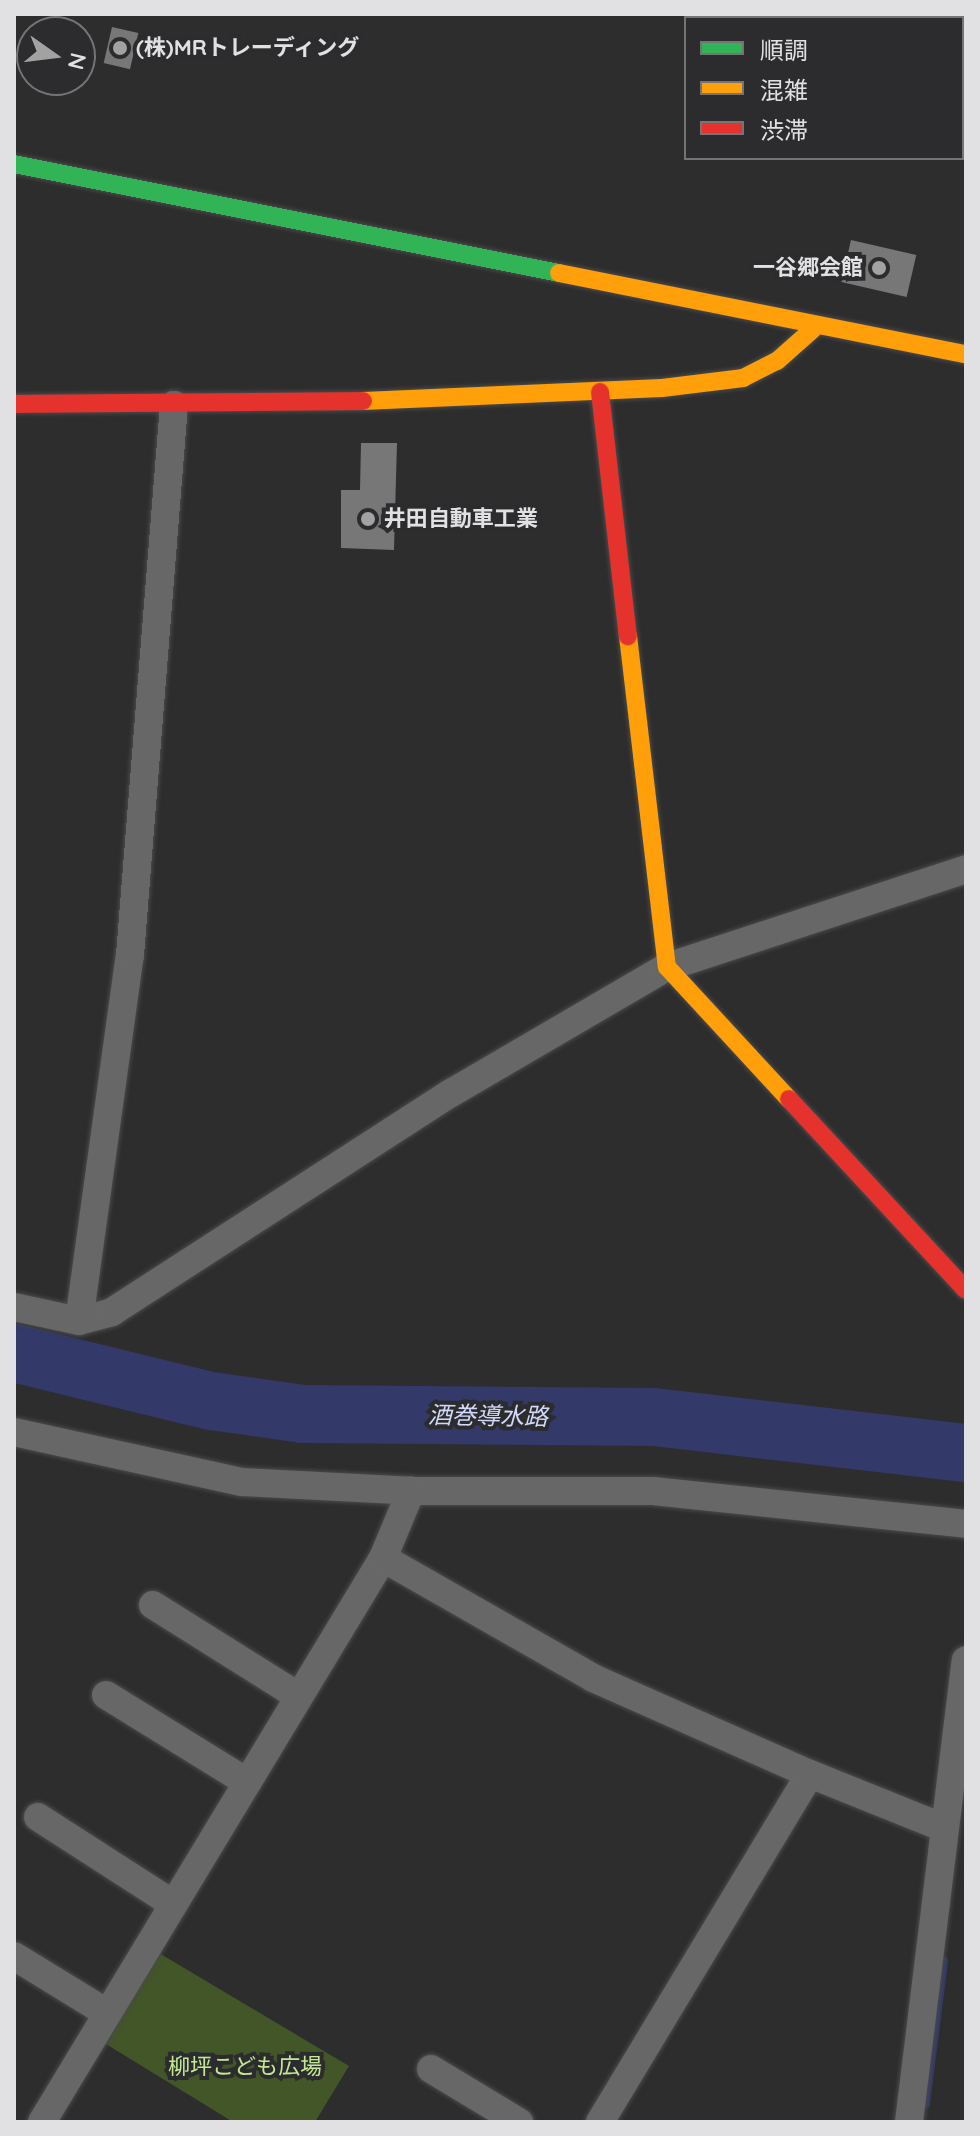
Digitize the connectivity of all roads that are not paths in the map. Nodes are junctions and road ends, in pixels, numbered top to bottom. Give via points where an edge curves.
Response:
1 (14, 164) edge
2 (813, 329) junction
3 (966, 354) edge
4 (600, 392) junction
5 (14, 404) edge
6 (174, 405) junction
7 (966, 869) edge
8 (667, 967) junction
9 (966, 1290) edge
10 (14, 1307) edge
11 (79, 1321) junction
12 (14, 1432) edge
13 (411, 1491) junction
14 (966, 1524) edge
15 (383, 1558) junction
16 (153, 1605) dead end
17 (966, 1661) edge
18 (106, 1695) dead end
19 (298, 1696) junction
20 (810, 1774) junction
21 (247, 1782) junction
22 (38, 1817) dead end
23 (942, 1827) junction
24 (173, 1904) junction
25 (14, 1956) edge
26 (107, 2013) junction
27 (431, 2069) dead end
28 (42, 2122) edge
29 (519, 2122) edge
30 (600, 2122) edge
31 (909, 2122) edge

1 - 2 street
2 - 3 street
2 - 4 street via 777,361 743,378
4 - 6 street
4 - 8 street
5 - 6 street
6 - 11 street via 130,955
7 - 8 street
8 - 9 street
8 - 11 street via 451,1093 112,1312
10 - 11 street
12 - 13 street via 242,1482
13 - 14 street via 653,1491
13 - 15 street
15 - 19 street
15 - 20 street via 593,1678
16 - 19 street
17 - 23 street
18 - 21 street
19 - 21 street
20 - 23 street
20 - 30 street
21 - 24 street
22 - 24 street
23 - 31 street
24 - 26 street
25 - 26 street
26 - 28 street
27 - 29 street

